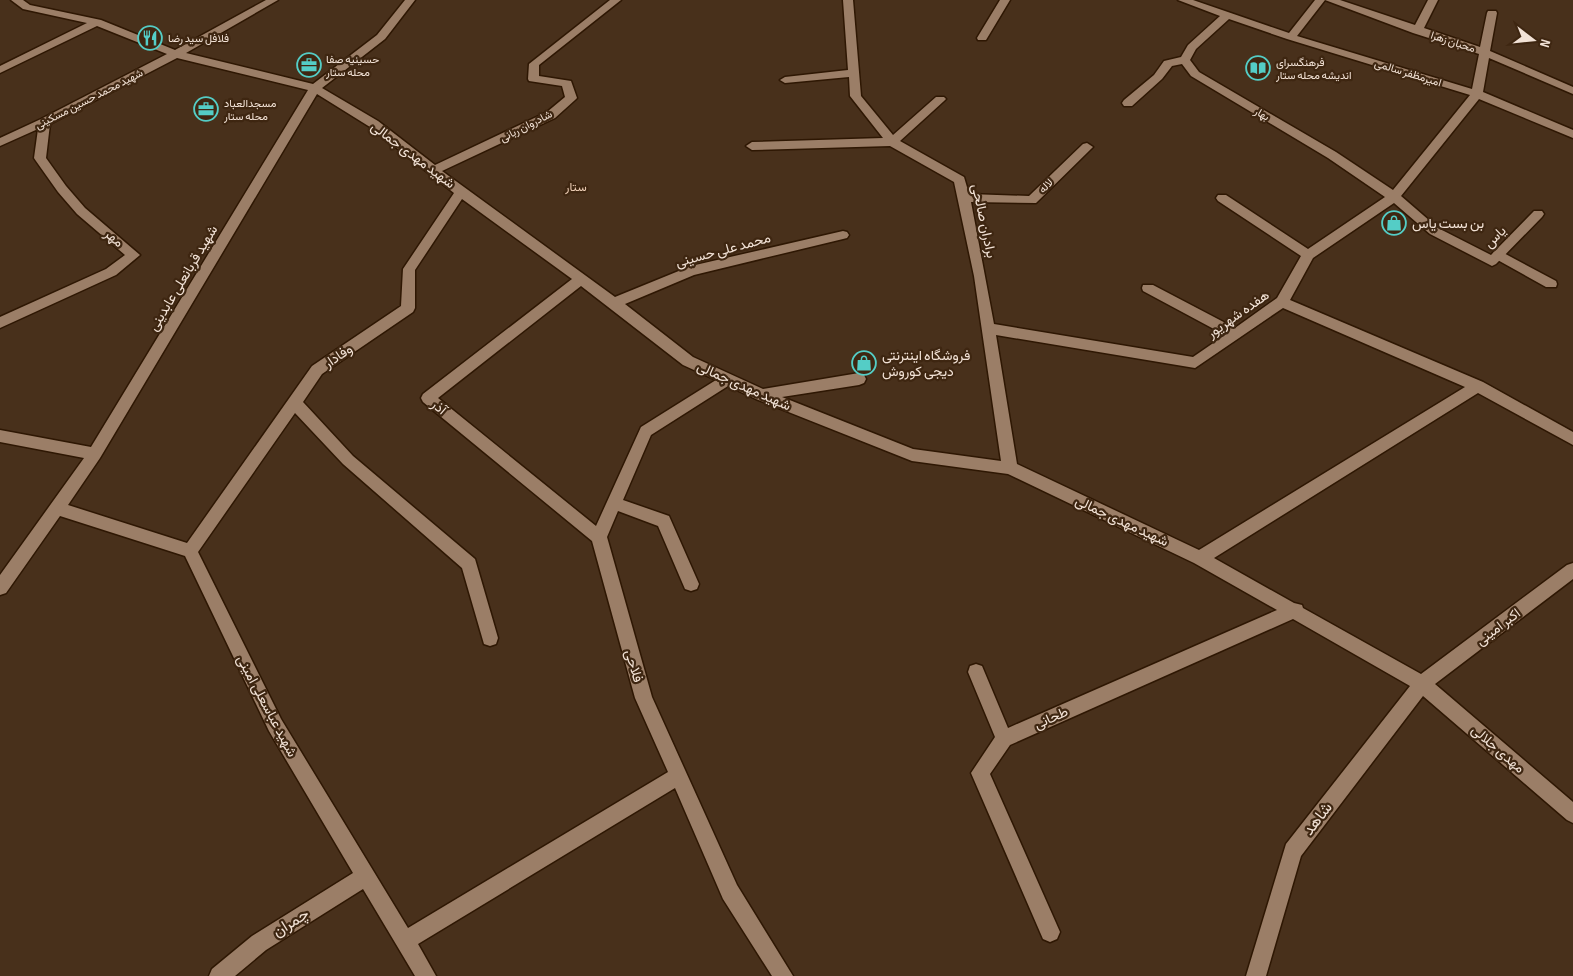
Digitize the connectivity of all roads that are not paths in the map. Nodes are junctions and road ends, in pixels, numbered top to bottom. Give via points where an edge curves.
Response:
1 (16, 0) edge
2 (273, 0) edge
3 (410, 0) edge
4 (616, 0) edge
5 (848, 0) edge
6 (1005, 0) edge
7 (1183, 0) edge
8 (1320, 0) edge
9 (1330, 0) edge
10 (1433, 0) edge
11 (1492, 13) dead end
12 (1226, 16) junction
13 (97, 22) junction
14 (1417, 31) junction
15 (1291, 37) junction
16 (982, 38) dead end
17 (1484, 52) junction
18 (176, 54) junction
19 (1185, 60) junction
20 (0, 70) edge
21 (854, 73) junction
22 (785, 80) dead end
23 (316, 88) junction
24 (1573, 91) edge
25 (1477, 94) junction
26 (940, 99) dead end
27 (1128, 103) dead end
28 (45, 122) junction
29 (1573, 134) edge
30 (0, 142) edge
31 (892, 142) junction
32 (752, 146) dead end
33 (1087, 147) dead end
34 (435, 170) junction
35 (461, 192) junction
36 (1394, 197) junction
37 (964, 198) junction
38 (1222, 198) dead end
39 (1538, 214) dead end
40 (843, 235) dead end
41 (1308, 255) junction
42 (1498, 256) junction
43 (580, 280) junction
44 (1551, 284) dead end
45 (1148, 288) dead end
46 (1282, 302) junction
47 (614, 303) junction
48 (0, 323) edge
49 (988, 328) junction
50 (1236, 335) junction
51 (859, 379) dead end
52 (727, 380) junction
53 (1478, 386) junction
54 (762, 395) junction
55 (294, 402) junction
56 (0, 436) edge
57 (1573, 439) edge
58 (95, 454) junction
59 (1010, 468) junction
60 (614, 503) junction
61 (57, 508) junction
62 (599, 537) junction
63 (190, 551) junction
64 (1200, 558) junction
65 (1573, 570) edge
66 (691, 584) dead end
67 (0, 588) edge
68 (1296, 610) junction
69 (490, 638) dead end
70 (976, 672) dead end
71 (1422, 684) junction
72 (1004, 738) junction
73 (679, 776) junction
74 (1573, 814) edge
75 (366, 876) junction
76 (1050, 932) dead end
77 (405, 941) junction
78 (219, 976) edge
79 (426, 976) edge
80 (783, 976) edge
81 (1256, 976) edge

1 - 13 street, شهید مهدی جمالی via 27,7
2 - 18 street, شهید محمد حسین مسکینی
3 - 23 street, شهید قربانعلی عابدینی via 381,37
4 - 34 street, شادروان ربانی via 534,64 533,79 567,83 571,98 551,115
5 - 21 street, برادران صالحی
6 - 16 street
7 - 12 street, امیرمظفر سالمی
8 - 15 street
9 - 14 street, محبان زهرا
10 - 14 street
11 - 17 street
12 - 15 street, امیرمظفر سالمی
12 - 19 street via 1192,47
13 - 18 street, شهید مهدی جمالی
13 - 20 street
14 - 17 street, محبان زهرا
15 - 25 street, امیرمظفر سالمی
17 - 24 street, محبان زهرا
17 - 25 street
18 - 23 street, شهید مهدی جمالی
18 - 28 street, شهید محمد حسین مسکینی
19 - 27 street via 1168,63 1158,77
19 - 36 street, بهار via 1195,74 1332,154
21 - 22 street
21 - 31 street, برادران صالحی via 856,96
23 - 34 street, شهید مهدی جمالی via 374,124
23 - 58 street, شهید قربانعلی عابدینی
25 - 29 street, امیرمظفر سالمی
25 - 36 street, هفده شهریور
26 - 31 street
28 - 30 street, شهید محمد حسین مسکینی
28 - 48 street, مهر via 40,158 81,211 134,255 111,272
31 - 32 street
31 - 37 street, برادران صالحی via 960,180
33 - 37 street, لاله via 1032,200
34 - 35 street, شهید مهدی جمالی
35 - 43 street, شهید مهدی جمالی
35 - 55 street, وفادار via 409,269 408,308 317,370
36 - 41 street, هفده شهریور
36 - 42 street, یاس via 1434,231 1492,261
37 - 49 street, برادران صالحی
38 - 41 street
39 - 42 street, یاس
40 - 47 street, محمد علی حسینی via 691,272
41 - 46 street, هفده شهریور
42 - 44 street
43 - 47 street, شهید مهدی جمالی
43 - 62 street, آذر via 428,398
45 - 50 street
46 - 50 street, هفده شهریور
46 - 53 street
47 - 52 street, شهید مهدی جمالی via 688,361
49 - 50 street, هفده شهریور via 1195,363
49 - 59 street, برادران صالحی
51 - 54 street
52 - 54 street, شهید مهدی جمالی
52 - 60 street via 646,431
53 - 57 street
53 - 64 street
54 - 59 street, شهید مهدی جمالی via 912,455
55 - 63 street, وفادار
55 - 69 street via 348,460 469,564
56 - 58 street
58 - 61 street, شهید قربانعلی عابدینی
59 - 64 street, شهید مهدی جمالی
60 - 62 street
60 - 66 street via 664,521
61 - 63 street
61 - 67 street, شهید قربانعلی عابدینی
62 - 73 street, فلاحی via 644,698
63 - 75 street, شهید عباسعلی امینی via 274,725
64 - 68 street, شهید مهدی جمالی
65 - 71 street, اکبر امینی
68 - 71 street, شهید مهدی جمالی
68 - 72 street, طحانی
70 - 72 street
71 - 74 street, مهدی جلالی
71 - 81 street, شاهد via 1293,851
72 - 76 street via 980,773
73 - 77 street
73 - 80 street, فلاحی via 730,892
75 - 77 street, شهید عباسعلی امینی
75 - 78 street, چمران via 259,943
77 - 79 street, شهید عباسعلی امینی

